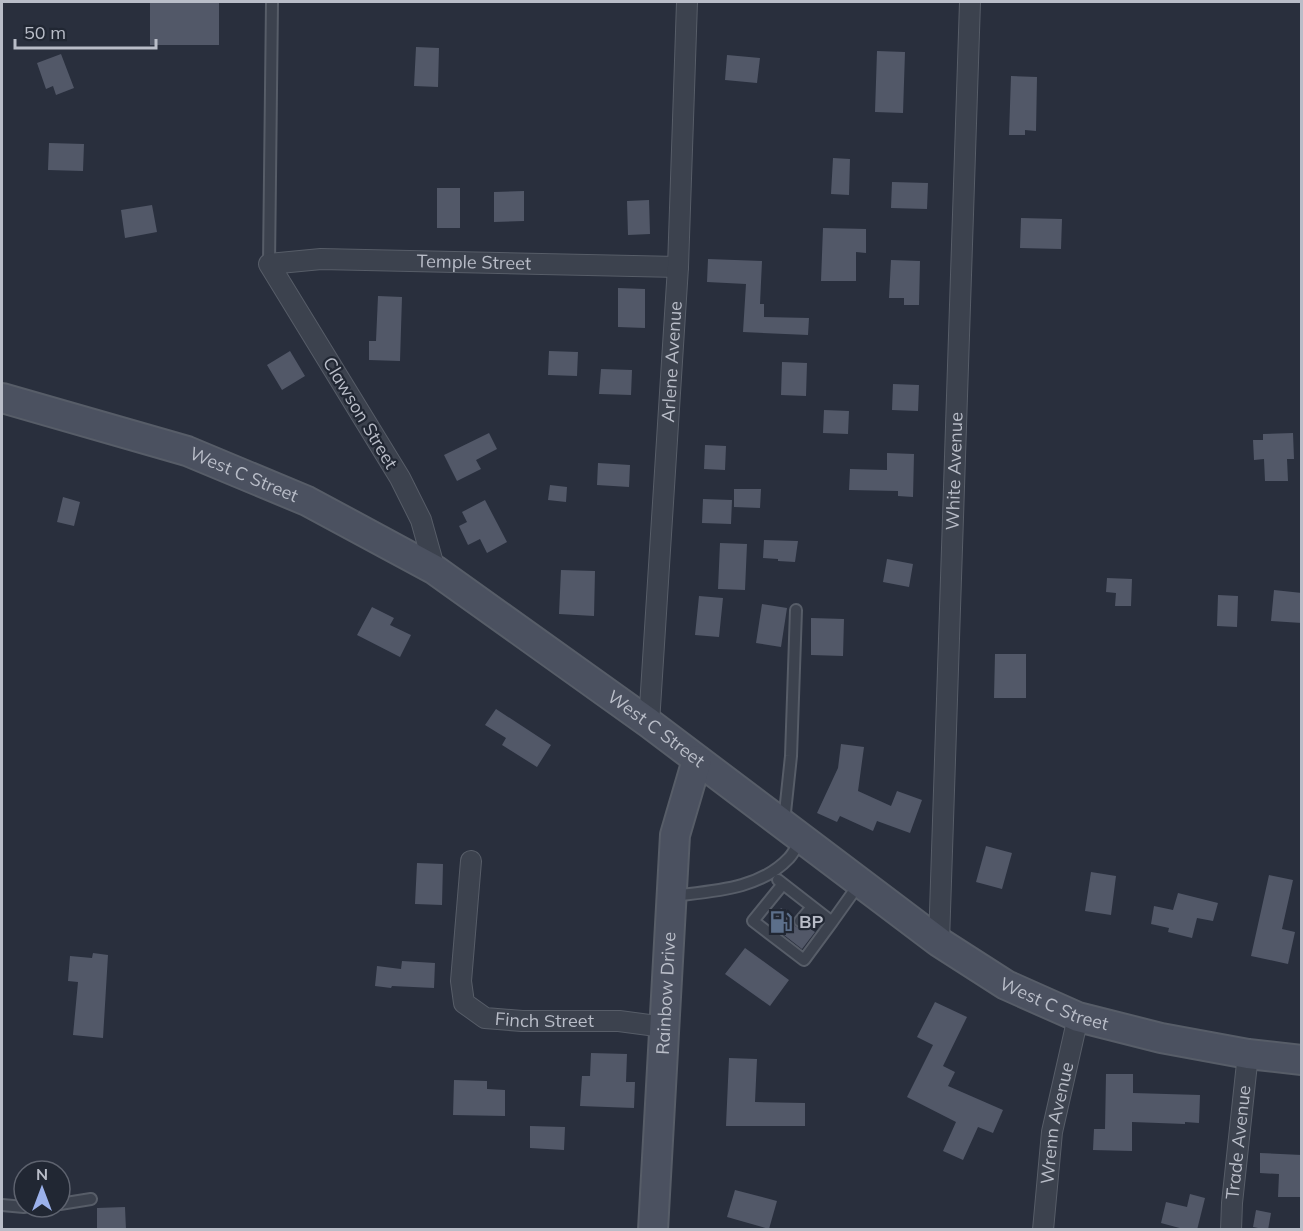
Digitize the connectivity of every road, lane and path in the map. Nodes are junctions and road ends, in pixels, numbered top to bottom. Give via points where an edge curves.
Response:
1 (272, 2) edge
2 (687, 2) edge
3 (970, 2) edge
4 (269, 264) junction
5 (678, 267) junction
6 (2, 398) edge
7 (435, 570) junction
8 (796, 610) dead end
9 (650, 723) junction
10 (698, 760) junction
11 (792, 832) junction
12 (471, 861) dead end
13 (771, 873) junction
14 (860, 882) junction
15 (783, 884) junction
16 (672, 896) junction
17 (812, 907) junction
18 (800, 921) dead end
19 (832, 922) junction
20 (939, 942) junction
21 (1078, 1017) junction
22 (664, 1027) junction
23 (1248, 1054) junction
24 (1302, 1060) edge
25 (91, 1199) dead end
26 (72, 1202) edge
27 (653, 1230) edge
28 (1043, 1230) edge
29 (1231, 1230) edge

1 - 4 lane
2 - 5 street, Arlene Avenue
3 - 20 street, White Avenue
4 - 5 street, Temple Street via 321,259
4 - 7 street, Clawson Street via 400,478 421,520
5 - 9 street, Arlene Avenue
6 - 7 main road, West C Street via 187,451 307,501
7 - 9 main road, West C Street
8 - 11 lane
9 - 10 main road, West C Street
10 - 11 main road, West C Street
10 - 16 main road, Rainbow Drive via 675,835
11 - 13 lane via 790,857
11 - 14 main road, West C Street
12 - 22 street, Finch Street via 461,981 464,1003 485,1018 619,1021
13 - 15 lane
13 - 16 lane via 748,884
14 - 19 lane
14 - 20 main road, West C Street
15 - 17 lane
15 - 19 lane via 753,921 785,941 804,960
16 - 22 main road, Rainbow Drive
17 - 18 lane
17 - 19 lane
20 - 21 main road, West C Street via 1006,985
21 - 23 main road, West C Street
21 - 28 street, Wrenn Avenue via 1052,1132
22 - 27 main road, Rainbow Drive
23 - 24 main road, West C Street
23 - 29 street, Trade Avenue
25 - 26 lane

